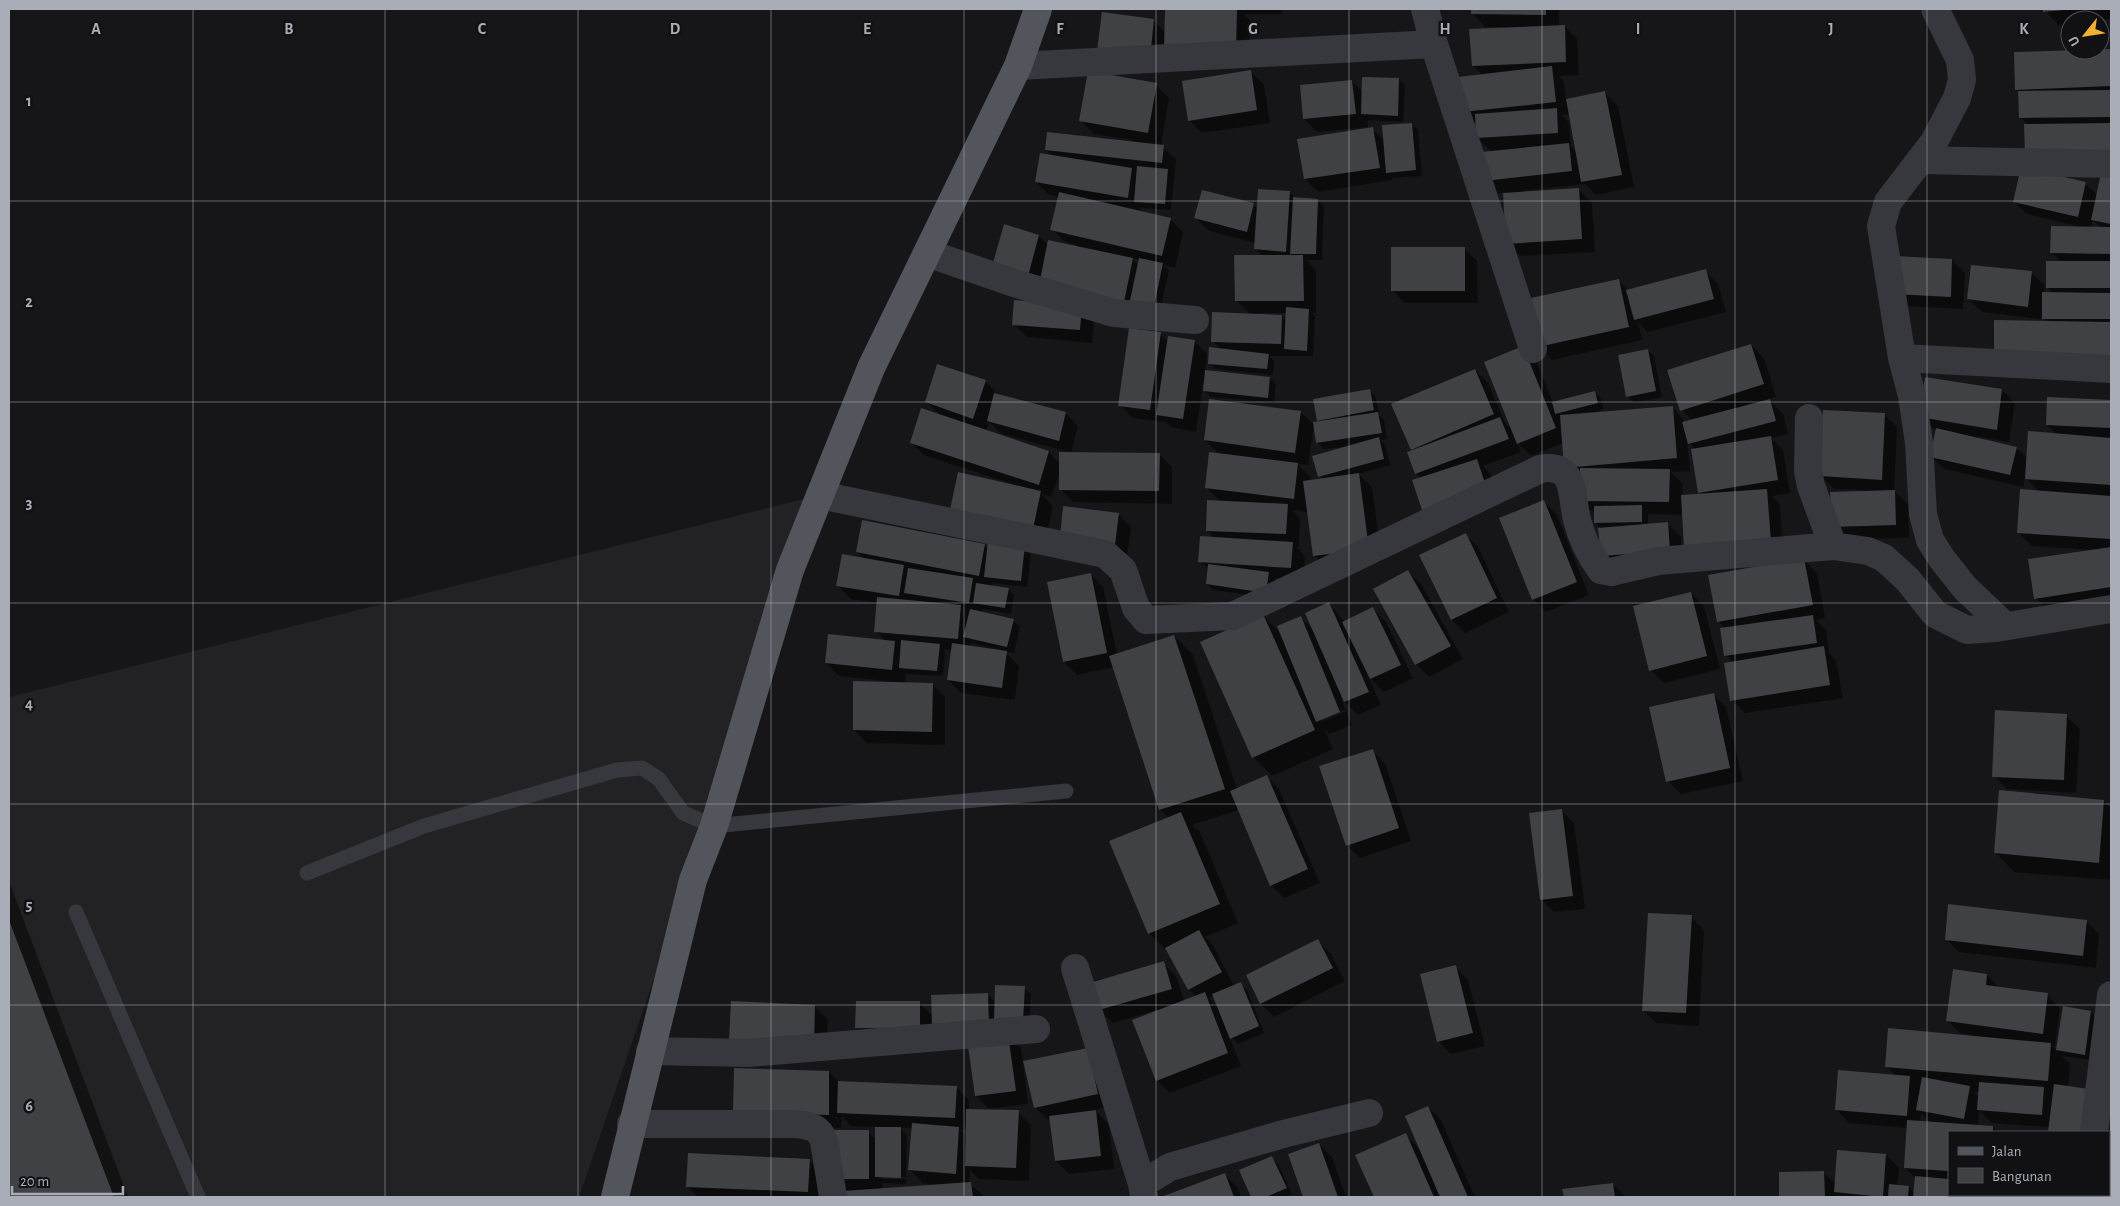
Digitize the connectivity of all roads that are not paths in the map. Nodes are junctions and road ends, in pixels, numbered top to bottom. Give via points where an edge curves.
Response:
1 (1038, 9) edge
2 (1425, 9) edge
3 (1935, 9) edge
4 (1434, 44) junction
5 (1018, 66) junction
6 (1920, 160) junction
7 (2111, 164) edge
8 (926, 253) junction
9 (1195, 320) dead end
10 (1533, 349) dead end
11 (1902, 358) junction
12 (2111, 369) edge
13 (1809, 418) dead end
14 (820, 495) junction
15 (1833, 546) junction
16 (2111, 609) edge
17 (2001, 627) junction
18 (1066, 791) dead end
19 (714, 826) junction
20 (307, 873) dead end
21 (76, 912) dead end
22 (1075, 968) dead end
23 (2111, 995) edge
24 (1036, 1029) dead end
25 (650, 1051) junction
26 (1369, 1112) dead end
27 (632, 1124) junction
28 (2094, 1131) edge
29 (1143, 1190) edge
30 (198, 1197) edge
31 (615, 1197) edge
32 (833, 1197) edge

1 - 5 main road
2 - 4 street
3 - 6 street via 1960,60 1962,80 1958,98 1934,142
4 - 5 street
4 - 10 street
5 - 8 main road
6 - 7 street
6 - 11 street via 1888,202 1882,226
8 - 9 street via 1114,313
8 - 14 main road via 871,368
11 - 12 street
11 - 17 street via 1912,396 1919,442 1923,514 1930,540 1942,560
13 - 15 street via 1808,471
14 - 15 street via 1105,554 1123,570 1136,608 1146,620 1233,616 1522,478 1550,468 1557,468 1567,478 1574,492 1576,518 1587,551 1600,570 1611,572 1658,562
14 - 19 main road via 790,570
15 - 17 street via 1868,551 1884,558 1908,580 1935,614 1967,630
16 - 17 street
18 - 19 lane
19 - 20 lane via 683,813 659,779 642,768 617,770 424,826
19 - 25 main road via 693,880
21 - 30 lane
22 - 29 street
23 - 28 street
24 - 25 street via 748,1053
25 - 27 main road
26 - 29 street via 1170,1168
27 - 31 main road
27 - 32 street via 795,1124 817,1128 822,1132

